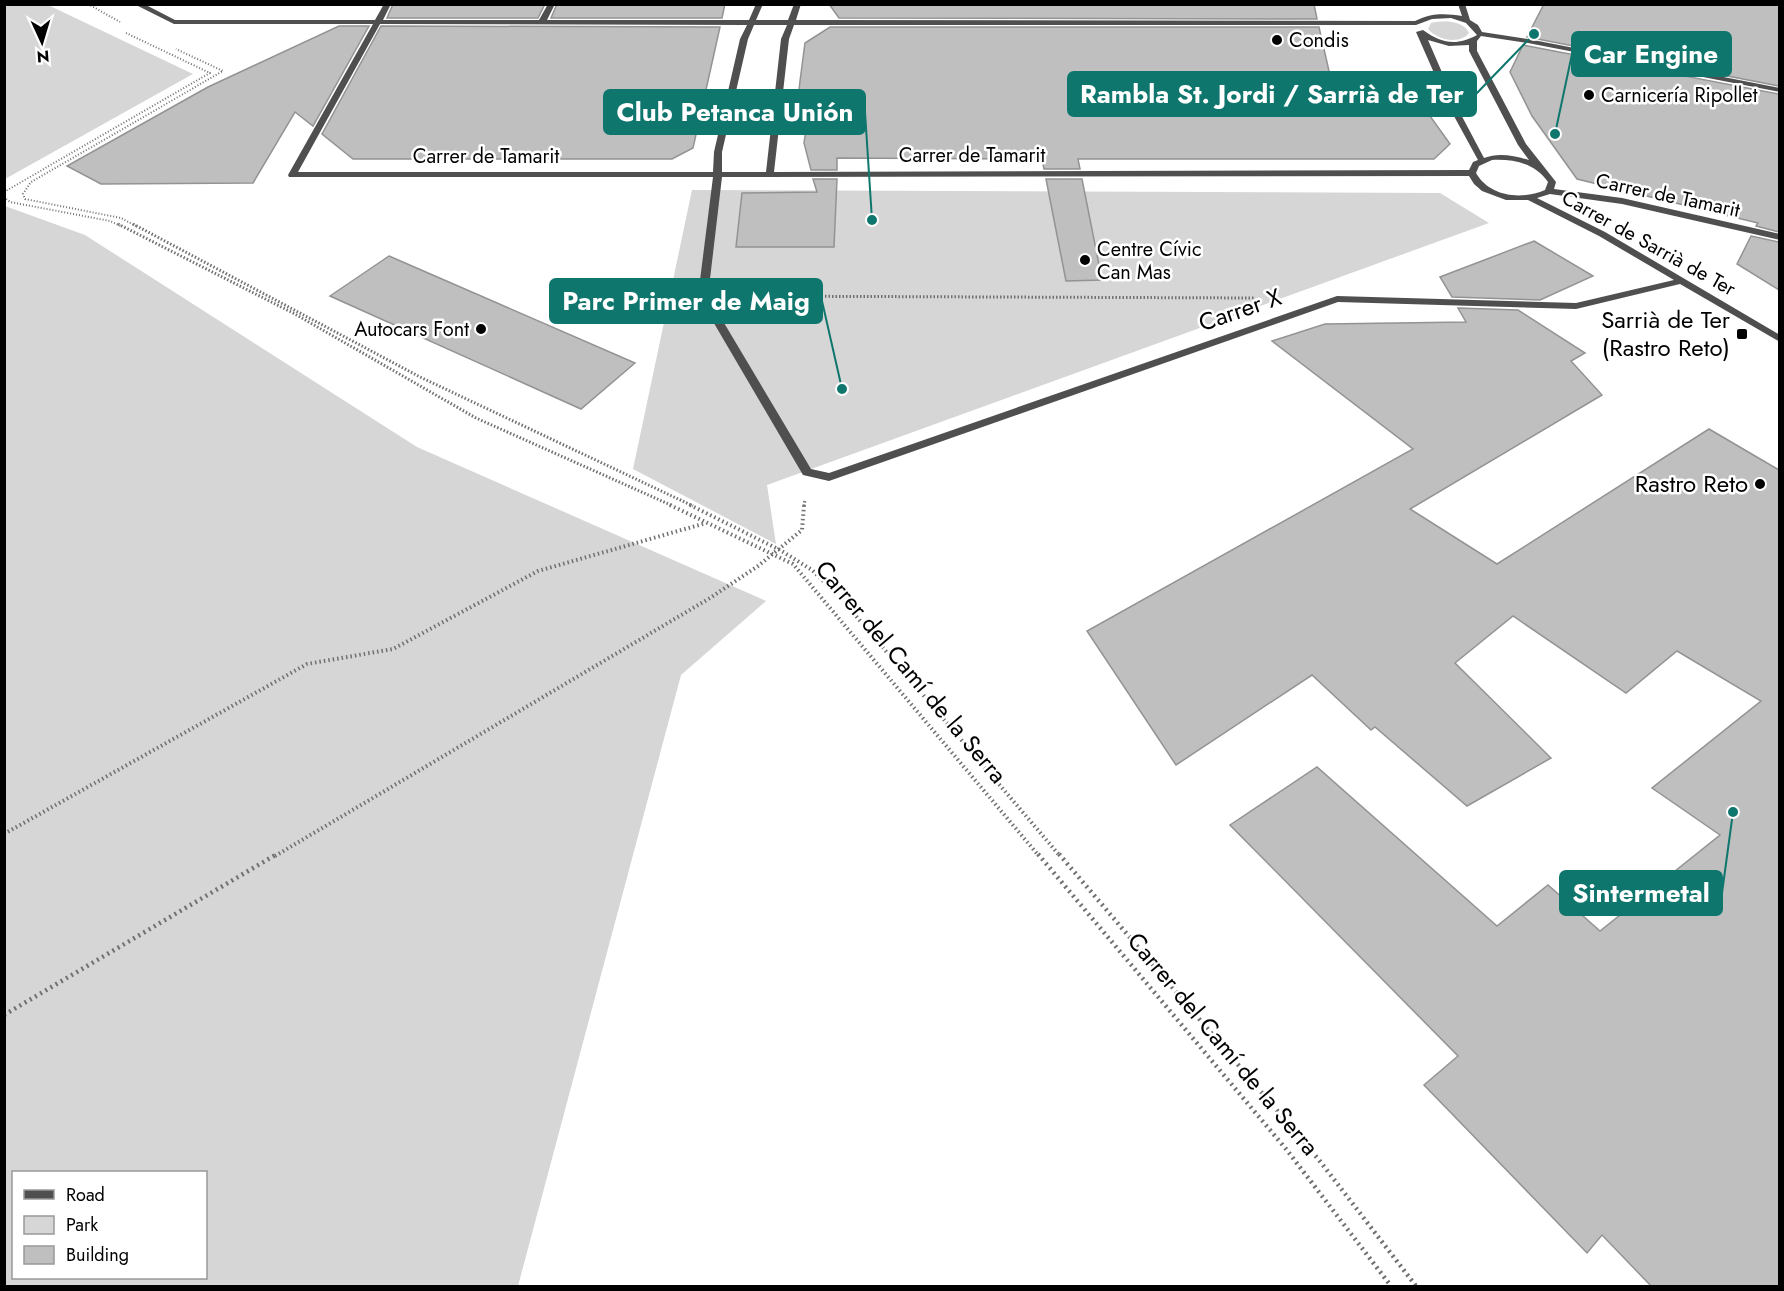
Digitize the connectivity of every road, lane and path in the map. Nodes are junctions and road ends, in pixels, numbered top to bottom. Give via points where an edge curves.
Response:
1 (88, 4) edge
2 (137, 4) edge
3 (388, 4) edge
4 (552, 4) edge
5 (760, 4) edge
6 (798, 4) edge
7 (1461, 4) edge
8 (1467, 21) junction
9 (378, 22) junction
10 (542, 22) junction
11 (753, 23) junction
12 (791, 23) junction
13 (1416, 24) junction
14 (127, 26) dead end
15 (136, 31) dead end
16 (126, 33) dead end
17 (1421, 33) junction
18 (1480, 34) junction
19 (1473, 41) junction
20 (162, 43) dead end
21 (172, 48) dead end
22 (1779, 90) edge
23 (1482, 161) junction
24 (1539, 168) junction
25 (717, 173) junction
26 (770, 173) junction
27 (1472, 173) junction
28 (1550, 191) junction
29 (4, 192) edge
30 (4, 197) edge
31 (1530, 198) junction
32 (1779, 237) edge
33 (1682, 281) junction
34 (703, 296) junction
35 (1265, 298) dead end
36 (1779, 339) edge
37 (807, 472) junction
38 (707, 523) junction
39 (780, 550) junction
40 (772, 555) junction
41 (4, 834) edge
42 (4, 1015) edge
43 (1391, 1287) edge
44 (1416, 1287) edge

1 - 14 path
2 - 9 street via 174,22
3 - 9 street
4 - 10 street
5 - 11 street
6 - 12 street
7 - 8 street
8 - 13 street via 1424,15
8 - 18 street
9 - 10 street
9 - 25 street, Carrer de Tamarit via 292,175
10 - 11 street
11 - 12 street
11 - 25 street via 742,50 718,152
12 - 13 street
12 - 26 street via 785,39
13 - 17 street
15 - 20 path
16 - 29 path via 210,73
17 - 19 street via 1446,43
17 - 23 street
18 - 19 street
18 - 22 street
19 - 24 street, Carrer de Sarrià de Ter via 1473,51
21 - 39 path via 223,71 31,182 23,194 25,199 121,218 420,376
23 - 24 street via 1511,158
23 - 27 street
24 - 28 street, Carrer de Sarrià de Ter via 1550,177
25 - 26 street, Carrer de Tamarit
25 - 34 street
26 - 27 street, Carrer de Tamarit
27 - 31 street via 1474,180 1491,192
28 - 31 street
28 - 32 street, Carrer de Tamarit via 1622,201
30 - 38 path, Carrer del Camí de la Serra via 10,202 110,221 136,232 293,313 476,418
31 - 33 street, Carrer de Sarrià de Ter
33 - 36 street, Carrer de Sarrià de Ter
33 - 37 street, Carrer X via 1576,306 1337,299 829,477
34 - 35 path
34 - 37 street
37 - 39 path via 801,530
38 - 40 path, Carrer del Camí de la Serra
38 - 41 path via 538,571 393,649 307,664
39 - 40 path
39 - 44 path via 812,570 846,605 1319,1160
40 - 42 path via 614,657
40 - 43 path, Carrer del Camí de la Serra via 793,564 829,604 1286,1149

